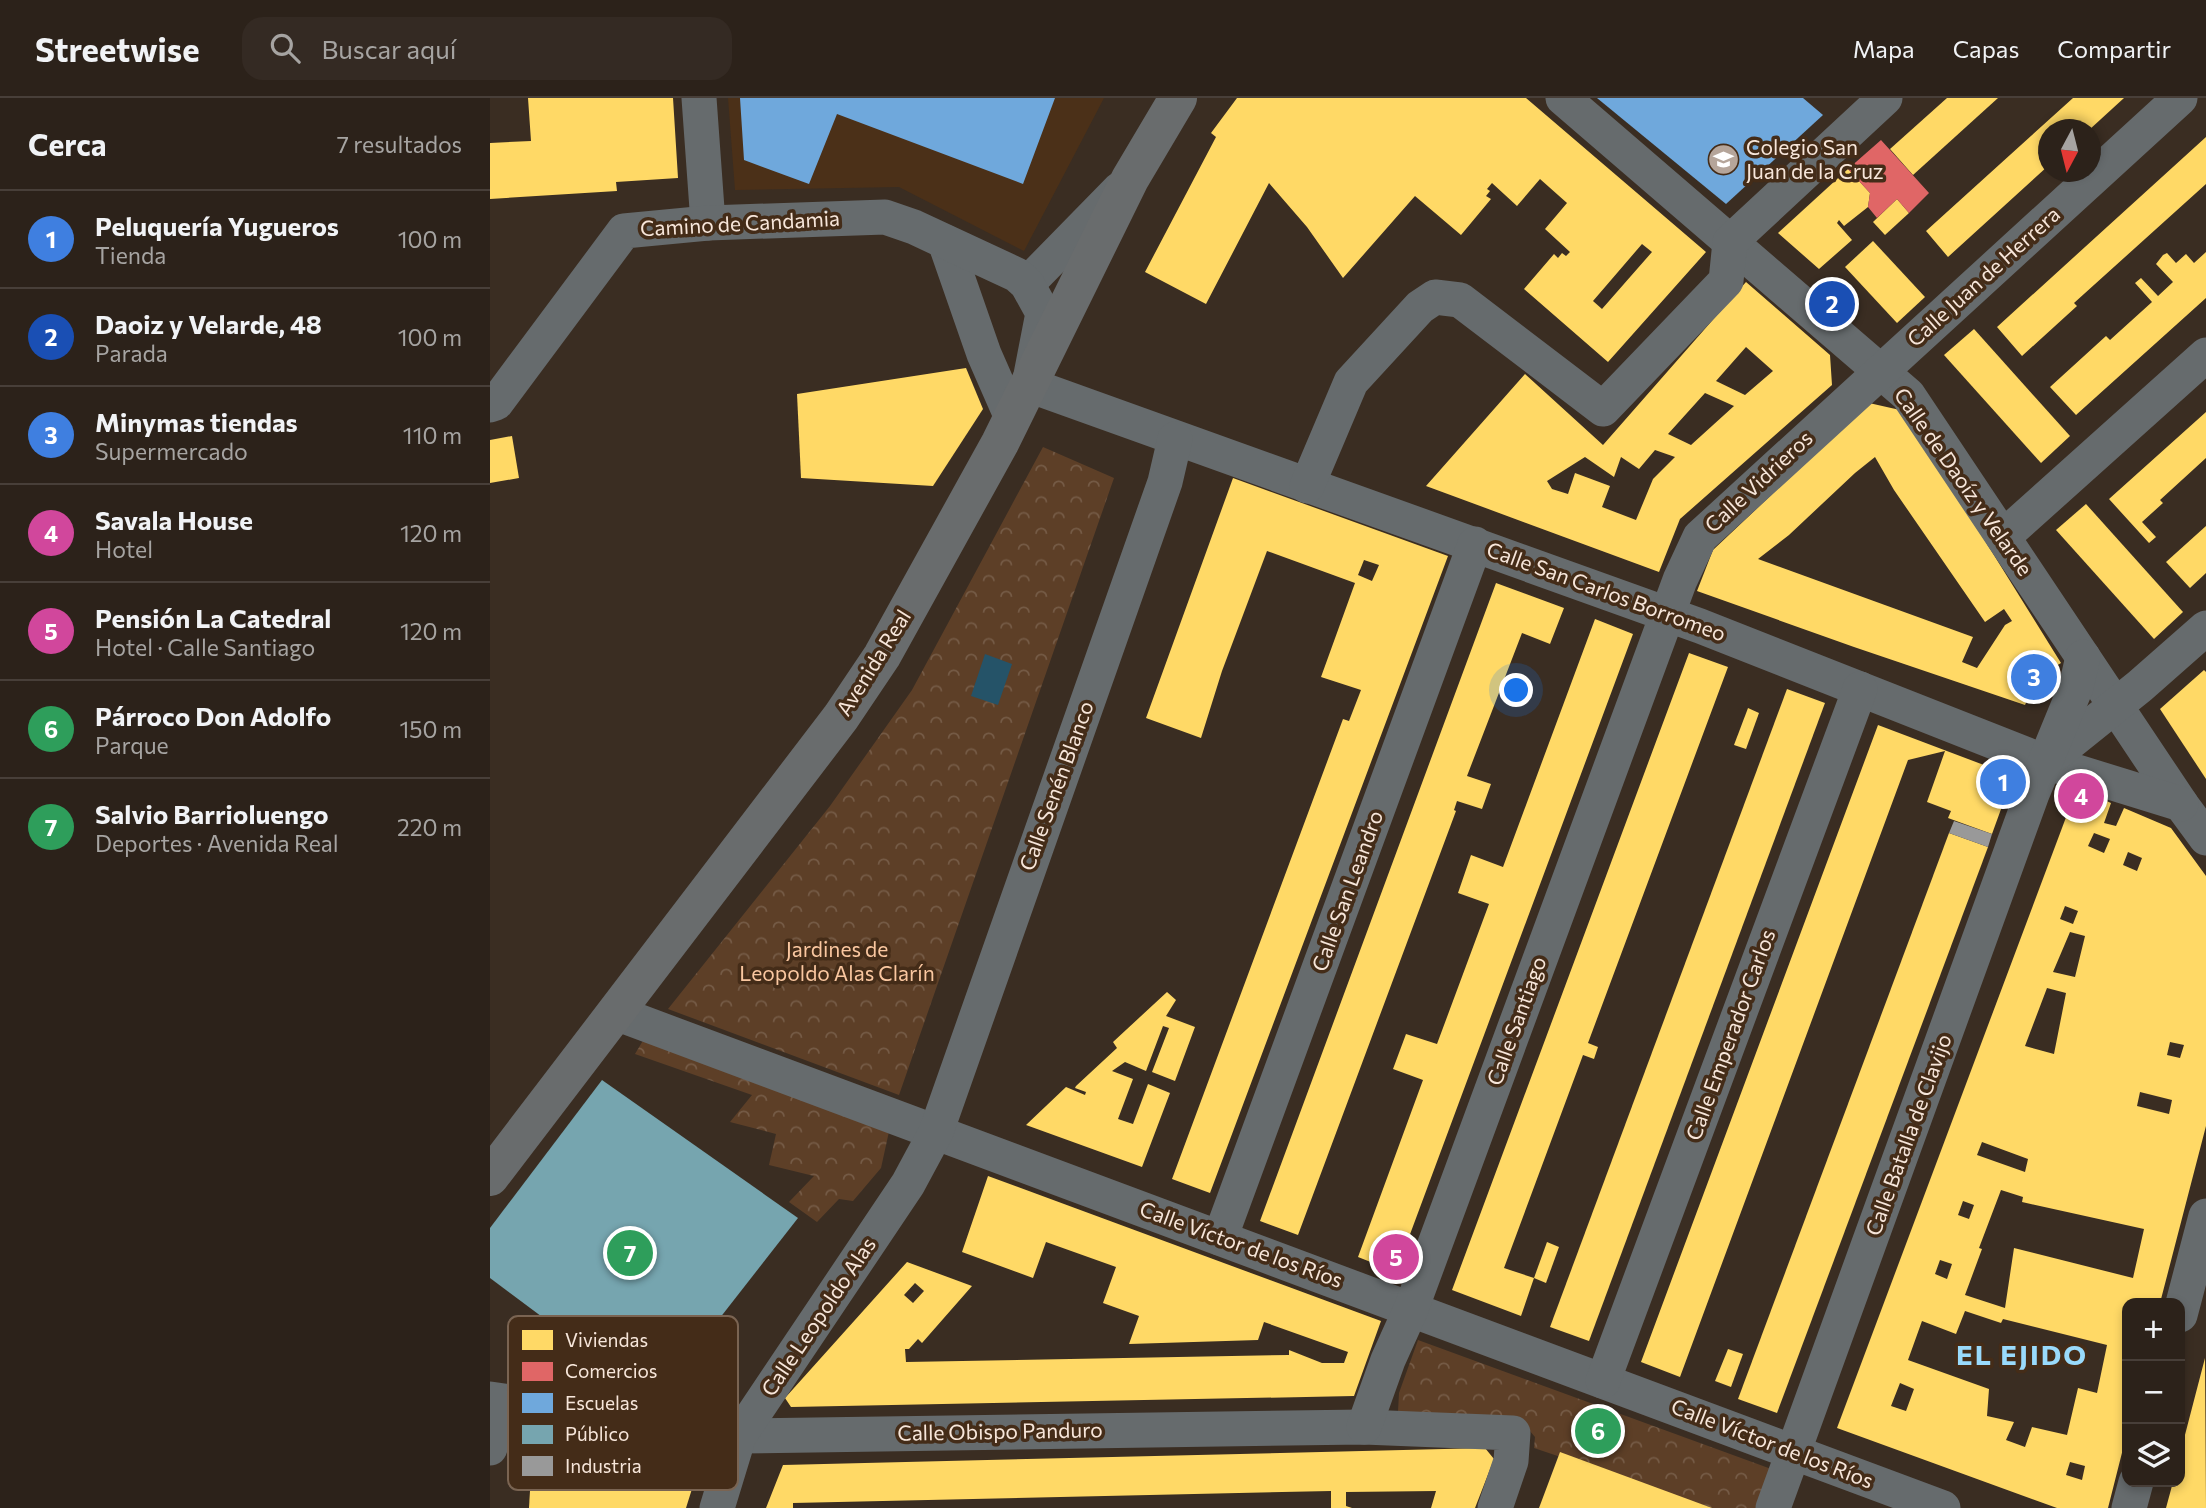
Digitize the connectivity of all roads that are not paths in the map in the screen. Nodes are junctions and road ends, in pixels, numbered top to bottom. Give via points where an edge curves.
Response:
1 (699, 98) edge
2 (1178, 98) edge
3 (1563, 98) edge
4 (1885, 98) edge
5 (2180, 98) edge
6 (1130, 179) junction
7 (708, 223) junction
8 (945, 242) junction
9 (1730, 242) junction
10 (1027, 284) junction
11 (2206, 355) edge
12 (1880, 371) junction
13 (1020, 402) junction
14 (490, 405) edge
15 (1175, 439) junction
16 (1307, 486) junction
17 (2003, 537) junction
18 (1475, 544) junction
19 (1667, 614) junction
20 (2206, 628) edge
21 (2083, 657) junction
22 (1860, 689) junction
23 (2122, 701) junction
24 (2045, 762) junction
25 (2181, 804) junction
26 (2206, 838) edge
27 (616, 1013) junction
28 (936, 1132) junction
29 (490, 1177) edge
30 (2206, 1216) edge
31 (1220, 1238) junction
32 (2184, 1298) edge
33 (1411, 1309) junction
34 (1603, 1381) junction
35 (491, 1400) edge
36 (1364, 1427) junction
37 (739, 1436) junction
38 (738, 1439) edge
39 (490, 1448) edge
40 (1795, 1452) junction
41 (2135, 1487) edge
42 (722, 1490) edge
43 (717, 1508) edge
44 (1495, 1508) edge
45 (1773, 1508) edge
46 (1944, 1508) edge
47 (2129, 1508) edge

1 - 7 street
2 - 6 main road, Avenida Real
3 - 9 street, Calle de Daoíz y Velarde
4 - 9 street
5 - 12 street, Calle Juan de Herrera
6 - 10 street
6 - 13 main road, Avenida Real
7 - 8 street, Camino de Candamia via 884,217
7 - 14 street, Camino de Candamia via 624,231 496,403
8 - 10 street, Camino de Candamia
8 - 13 street via 984,354
9 - 12 street, Calle de Daoíz y Velarde
9 - 16 street via 1726,281 1603,409 1460,300 1436,297 1420,307 1351,382
10 - 13 street via 1043,313
11 - 17 street
12 - 17 street, Calle de Daoíz y Velarde via 1908,395
12 - 19 street, Calle Vidrieros via 1700,537
13 - 15 street, Calle San Carlos Borromeo
13 - 27 main road, Avenida Real via 882,656 841,717
15 - 16 street, Calle San Carlos Borromeo
15 - 28 street, Calle Senén Blanco via 1165,482
16 - 18 street, Calle San Carlos Borromeo
17 - 21 street, Calle de Daoíz y Velarde
18 - 19 street, Calle San Carlos Borromeo
18 - 31 street, Calle San Leandro
19 - 22 street, Calle San Carlos Borromeo
19 - 33 street, Calle Santiago
20 - 23 street
21 - 23 street, Calle de Daoíz y Velarde
21 - 24 street, Calle Batalla de Clavijo via 2076,687
22 - 24 street, Calle San Carlos Borromeo
22 - 34 street, Calle Emperador Carlos
23 - 24 street
23 - 25 street, Calle de Daoíz y Velarde
24 - 25 street, Calle San Carlos Borromeo
24 - 40 street, Calle Batalla de Clavijo
25 - 26 street, Calle de Daoíz y Velarde
27 - 28 street, Calle Víctor de los Ríos
27 - 29 main road, Avenida Real
28 - 31 street, Calle Víctor de los Ríos
28 - 37 street, Calle Leopoldo Alas via 908,1184
30 - 32 street
31 - 33 street, Calle Víctor de los Ríos
33 - 34 street, Calle Víctor de los Ríos
33 - 36 street, Calle Santiago
34 - 40 street, Calle Víctor de los Ríos
35 - 39 street
36 - 37 street, Calle Obispo Panduro
36 - 44 street, Calle Obispo Panduro via 1513,1433 1511,1461
37 - 38 street, Calle Leopoldo Alas
40 - 45 street, Calle Batalla de Clavijo
40 - 46 street, Calle Víctor de los Ríos
41 - 47 street
42 - 43 street, Calle Leopoldo Alas

